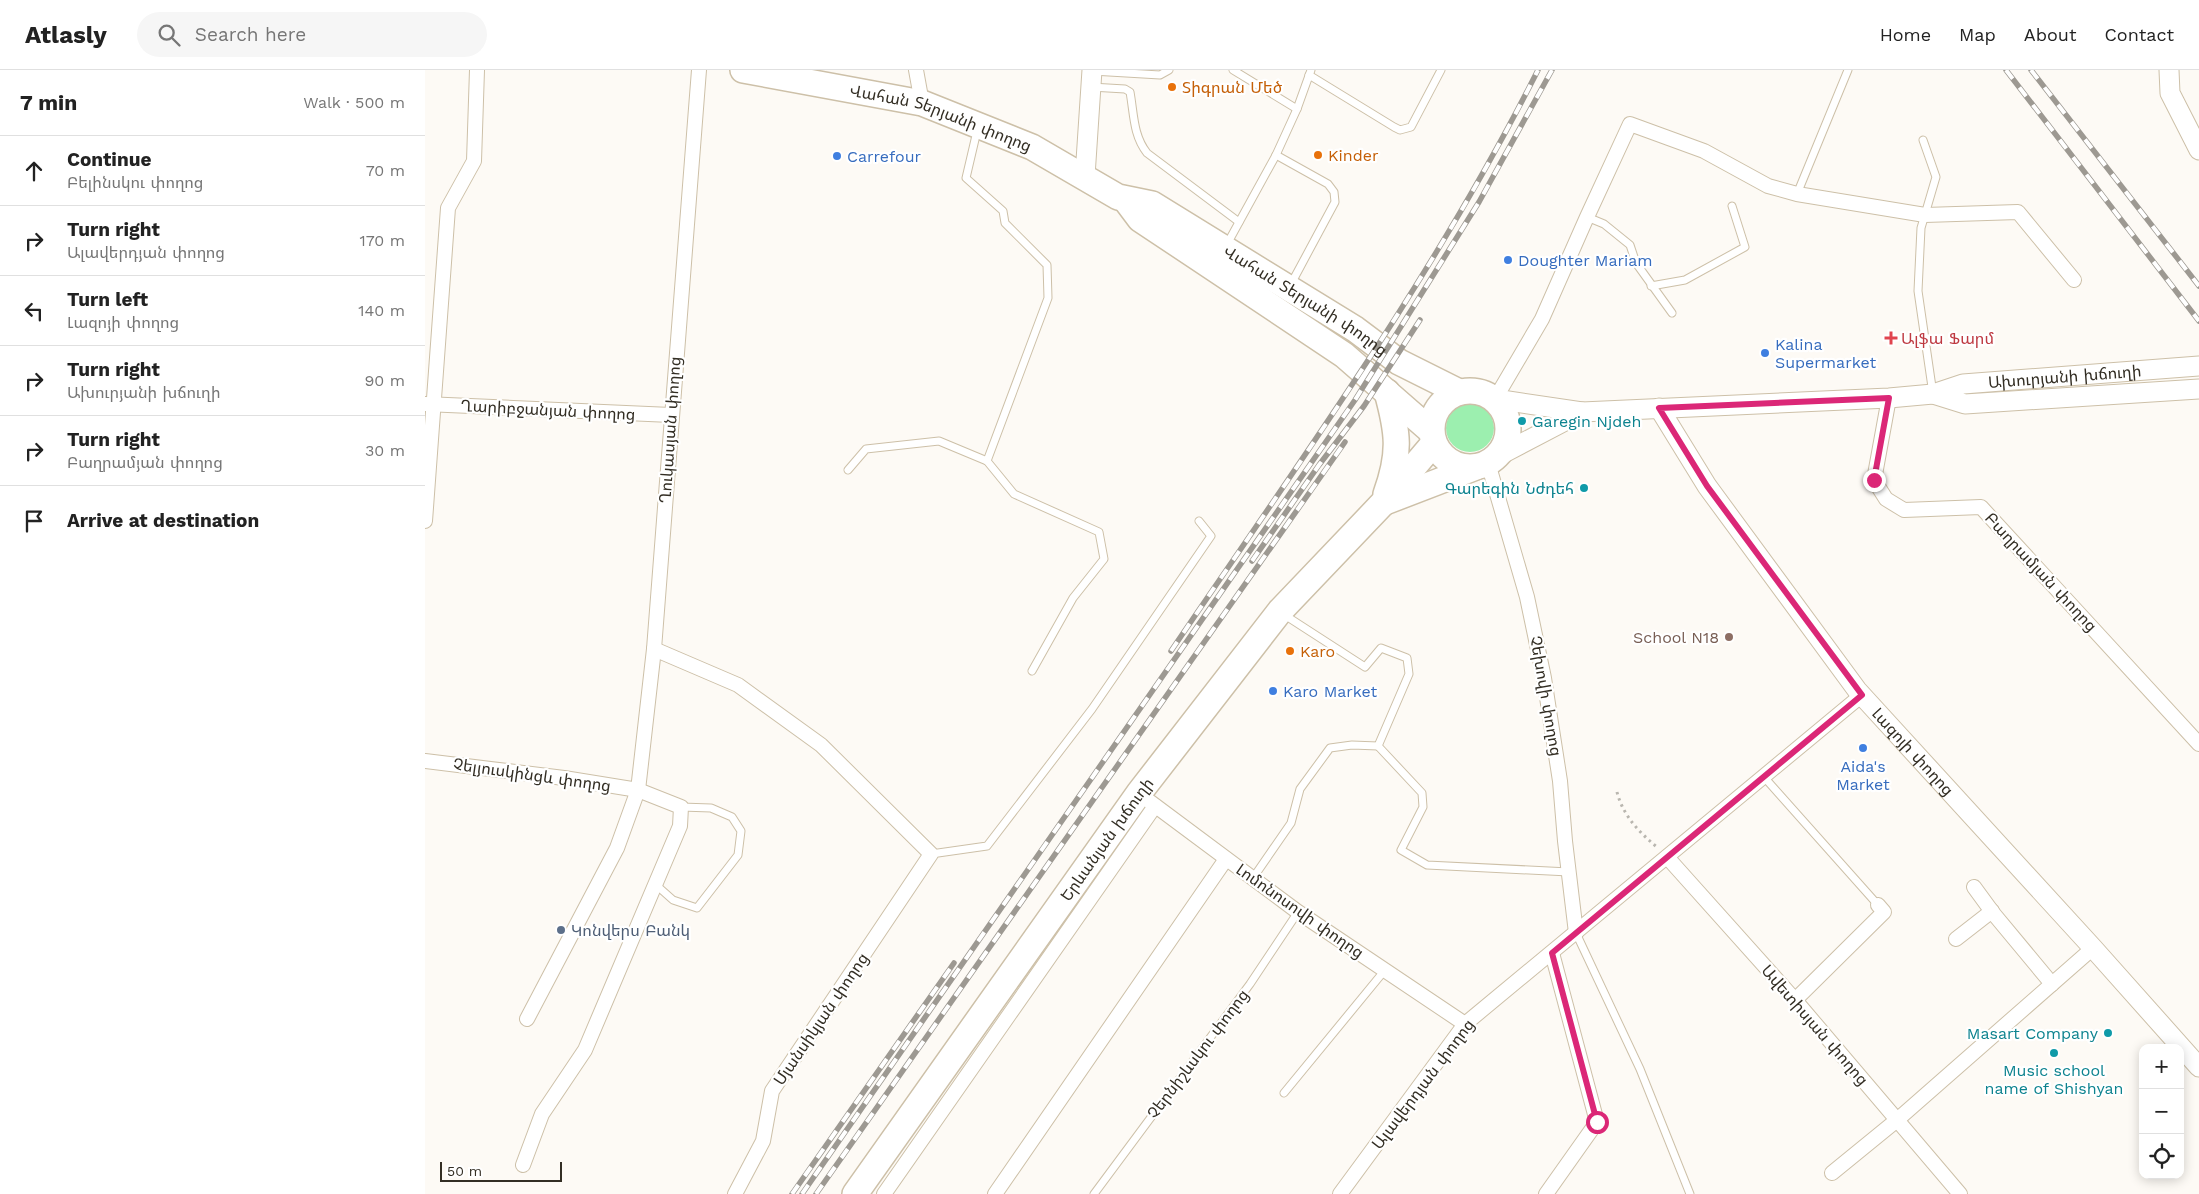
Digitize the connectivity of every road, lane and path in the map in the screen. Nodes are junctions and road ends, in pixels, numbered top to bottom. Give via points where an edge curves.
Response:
1 (477, 70) edge
2 (699, 70) edge
3 (743, 70) edge
4 (916, 70) edge
5 (1169, 70) edge
6 (1233, 70) edge
7 (1441, 70) edge
8 (1848, 70) edge
9 (2169, 70) edge
10 (1310, 72) edge
11 (1092, 76) edge
12 (922, 103) junction
13 (1297, 109) junction
14 (978, 126) junction
15 (1923, 140) dead end
16 (2199, 150) edge
17 (1276, 155) junction
18 (1085, 176) junction
19 (1797, 194) junction
20 (1125, 199) junction
21 (1732, 206) dead end
22 (1925, 215) junction
23 (1587, 217) junction
24 (1239, 222) junction
25 (1225, 248) junction
26 (2074, 280) dead end
27 (1651, 286) junction
28 (1289, 289) junction
29 (1672, 313) dead end
30 (2199, 366) edge
31 (2199, 389) edge
32 (1387, 392) junction
33 (1459, 392) junction
34 (1933, 394) junction
35 (1889, 398) junction
36 (1495, 399) junction
37 (429, 404) edge
38 (1659, 408) junction
39 (1583, 412) junction
40 (671, 416) junction
41 (1433, 437) junction
42 (987, 461) junction
43 (1487, 462) junction
44 (848, 470) dead end
45 (1383, 503) junction
46 (425, 521) edge
47 (1199, 521) dead end
48 (1280, 612) junction
49 (654, 649) junction
50 (1032, 671) dead end
51 (1862, 695) junction
52 (2199, 744) edge
53 (1378, 746) junction
54 (425, 761) edge
55 (1764, 777) junction
56 (638, 790) junction
57 (1617, 792) dead end
58 (1147, 799) junction
59 (681, 807) junction
60 (931, 854) junction
61 (1667, 857) junction
62 (1226, 859) junction
63 (1569, 872) junction
64 (1253, 878) junction
65 (655, 884) junction
66 (1974, 887) dead end
67 (1878, 905) joint
68 (1991, 911) junction
69 (1298, 912) junction
70 (1576, 933) junction
71 (1956, 939) dead end
72 (2093, 948) junction
73 (1552, 953) junction
74 (1385, 970) junction
75 (2052, 984) junction
76 (1795, 1000) junction
77 (527, 1019) dead end
78 (1465, 1024) junction
79 (2199, 1067) edge
80 (1284, 1093) dead end
81 (1897, 1120) junction
82 (523, 1165) dead end
83 (1832, 1174) dead end
84 (735, 1194) edge
85 (855, 1194) edge
86 (883, 1194) edge
87 (995, 1194) edge
88 (1094, 1194) edge
89 (1340, 1194) edge
90 (1545, 1194) edge
91 (1691, 1194) edge
92 (1960, 1194) edge

1 - 37 street via 474,161 448,208
2 - 40 street, Ղուկասյան փողոց
3 - 12 highway, Վահան Տերյանի փողոց
4 - 12 street
5 - 11 lane via 1160,75
6 - 13 lane
7 - 10 lane via 1411,127 1405,130 1394,127
8 - 19 lane
9 - 16 main road via 2170,93
10 - 13 lane
11 - 18 main road
11 - 24 lane via 1130,92 1136,131 1147,153
12 - 14 highway, Վահան Տերյանի փողոց
13 - 17 lane
14 - 18 highway, Վահան Տերյանի փողոց via 1032,147
14 - 42 lane via 967,178 1003,211 1005,223 1047,265 1049,298
15 - 22 lane via 1936,177
17 - 24 lane
17 - 28 lane via 1328,184 1335,202
18 - 20 highway, Վահան Տերյանի փողոց
19 - 22 street
19 - 23 street via 1768,186 1704,151 1631,124
20 - 25 highway, Վահան Տերյանի փողոց via 1152,204
20 - 32 highway, Վահան Տերյանի փողոց via 1140,220 1344,355
21 - 27 lane via 1745,247 1685,280
22 - 26 street via 2018,212
22 - 34 lane via 1921,228 1918,291
23 - 27 lane via 1604,224 1631,246 1636,263
23 - 36 street via 1542,319
24 - 25 lane
25 - 28 highway, Վահան Տերյանի փողոց
27 - 29 lane
28 - 33 highway, Վահան Տերյանի փողոց via 1355,329 1399,362
30 - 34 main road, Ախուրյանի խճուղի via 1963,384
31 - 34 main road, Ախուրյանի խճուղի via 1965,404
32 - 41 highway, Վահան Տերյանի փողոց
32 - 45 highway via 1397,440 1393,477
33 - 36 highway via 1484,392
33 - 41 highway via 1438,407 1433,418
34 - 35 main road, Ախուրյանի խճուղի
35 - 38 main road, Ախուրյանի խճուղի
35 - 52 street, Բաղրամյան փողոց via 1874,480 1886,499 1903,510 1981,507
36 - 39 main road
36 - 43 highway via 1508,420 1509,433 1505,445
37 - 40 street, Ղարիբջանյան փողոց
37 - 46 street
38 - 39 main road, Ախուրյանի խճուղի
38 - 51 main road, Լազոյի փողոց via 1707,486
39 - 43 main road, Ախուրյանի խճուղի
40 - 49 street, Ղուկասյան փողոց
41 - 43 highway via 1441,454 1451,462
41 - 45 highway, Երևանյան խճուղի
42 - 44 lane via 939,442 866,449
42 - 50 lane via 1015,494 1099,532 1103,559 1073,598
43 - 45 highway, Երևանյան խճուղի
43 - 63 street, Չեխովի փողոց via 1527,597 1544,678 1560,781
45 - 48 highway, Երևանյան խճուղի
47 - 60 lane via 1211,536 1092,708 987,846
48 - 53 lane via 1365,667 1381,648 1407,658 1409,674
48 - 58 highway, Երևանյան խճուղի
49 - 56 street, Ղուկասյան փողոց
49 - 60 street via 738,685 821,745
51 - 55 street, Ալավերդյան փողոց
51 - 72 main road, Լազոյի փողոց
53 - 63 lane via 1422,793 1423,807 1401,850 1427,865
53 - 64 lane via 1330,748 1300,789 1291,824
54 - 56 street, Չելյուսկինցև փողոց
55 - 61 street, Ալավերդյան փողոց
55 - 67 lane
56 - 59 street
56 - 77 street, Ղուկասյան փողոց via 617,848
57 - 61 path via 1620,803 1638,830
58 - 62 street, Լոմոնոսովի փողոց
58 - 85 highway, Երևանյան խճուղի
58 - 86 street
59 - 65 street via 680,826
59 - 65 lane via 711,808 731,817 741,831 737,855 697,908 673,900
60 - 84 street, Մյանսիկյան փողոց via 772,1091 763,1141
61 - 70 street, Ալավերդյան փողոց
61 - 76 street, Ավետիսյան փողոց
62 - 64 street, Լոմոնոսովի փողոց
62 - 87 street
63 - 70 street, Չեխովի փողոց
64 - 69 street, Լոմոնոսովի փողոց
65 - 82 street via 585,1050 542,1114
66 - 68 street
67 - 76 street via 1884,912
68 - 71 street
68 - 75 street
69 - 74 street, Լոմոնոսովի փողոց
69 - 88 lane, Չերնիշևսկու փողոց via 1251,984
70 - 73 street, Ալավերդյան փողոց
70 - 91 lane via 1639,1069
72 - 75 street
72 - 79 main road, Լազոյի փողոց
73 - 78 street, Ալավերդյան փողոց
73 - 90 street via 1597,1122
74 - 78 street, Լոմոնոսովի փողոց
74 - 80 lane
75 - 81 street
76 - 81 street, Ավետիսյան փողոց
78 - 89 street, Ալավերդյան փողոց
81 - 83 street
81 - 92 street, Ավետիսյան փողոց

